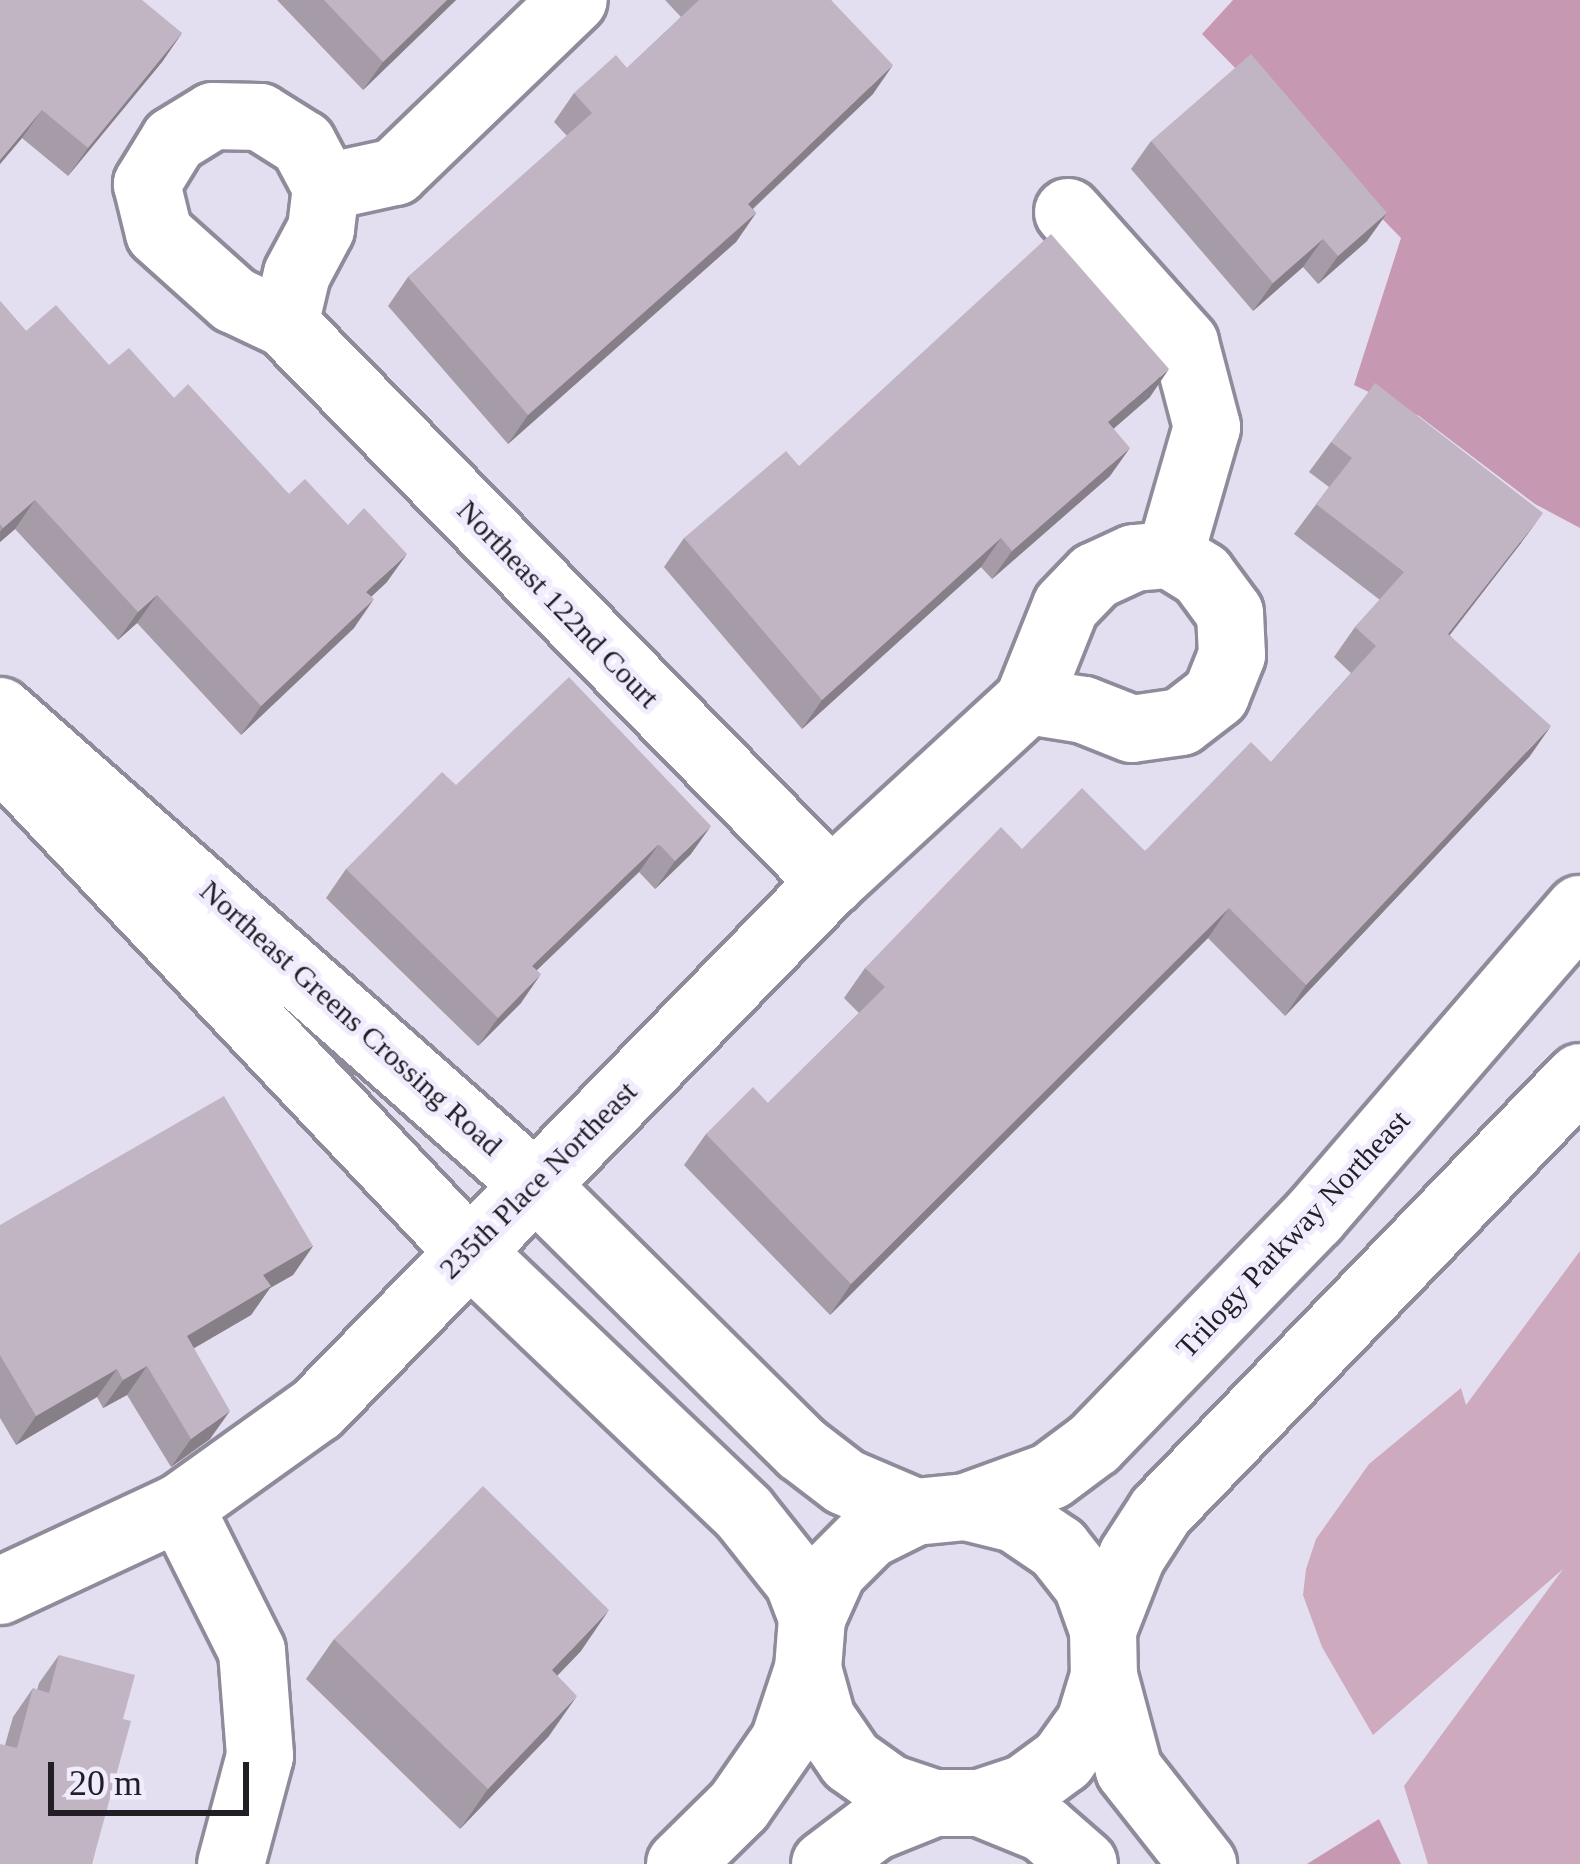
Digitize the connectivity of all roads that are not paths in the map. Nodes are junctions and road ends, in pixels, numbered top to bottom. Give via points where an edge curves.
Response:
1 (574, 0) edge
2 (326, 187) junction
3 (1068, 212) dead end
4 (285, 324) junction
5 (1170, 555) junction
6 (1028, 701) junction
7 (0, 710) edge
8 (0, 754) edge
9 (831, 882) junction
10 (1580, 909) edge
11 (1580, 1077) edge
12 (534, 1184) junction
13 (468, 1250) junction
14 (180, 1507) junction
15 (940, 1509) junction
16 (0, 1591) edge
17 (810, 1644) junction
18 (1103, 1653) junction
19 (957, 1803) junction
20 (231, 1864) edge
21 (680, 1864) edge
22 (825, 1864) edge
23 (1084, 1864) edge
24 (1203, 1864) edge

1 - 2 street via 395,172
2 - 4 street via 321,230 297,274
2 - 4 street, Northeast 122nd Court via 303,144 260,117 213,116 174,140 147,184 159,232 195,271
3 - 5 street via 1185,343 1207,427
4 - 9 street, Northeast 122nd Court
5 - 6 street, 235th Place Northeast via 1135,558 1095,576 1066,606
5 - 6 street via 1202,574 1230,613 1232,655 1216,695 1180,722 1132,730 1084,710
6 - 9 street, 235th Place Northeast
7 - 12 street, Northeast Greens Crossing Road
8 - 13 street, Northeast Greens Crossing Road
9 - 12 street, 235th Place Northeast
10 - 15 street, Trilogy Parkway Northeast via 1314,1217 1094,1444 1052,1476
11 - 18 street via 1161,1511 1132,1556
12 - 13 street, 235th Place Northeast
12 - 15 street, Northeast Greens Crossing Road via 802,1449 845,1482
13 - 14 street, 235th Place Northeast via 317,1409
13 - 17 street, Northeast Greens Crossing Road via 744,1514 798,1581
14 - 16 street, 235th Place Northeast
14 - 20 street via 252,1651 260,1756
15 - 17 street via 869,1534 833,1571
15 - 18 street via 1015,1520 1058,1548 1087,1585
17 - 19 street via 822,1719 851,1761 889,1789
17 - 21 street via 784,1741 739,1806
18 - 19 street via 1090,1722 1063,1760 1025,1788
18 - 24 street via 1129,1770
19 - 22 street via 874,1827
19 - 23 street via 1044,1829

